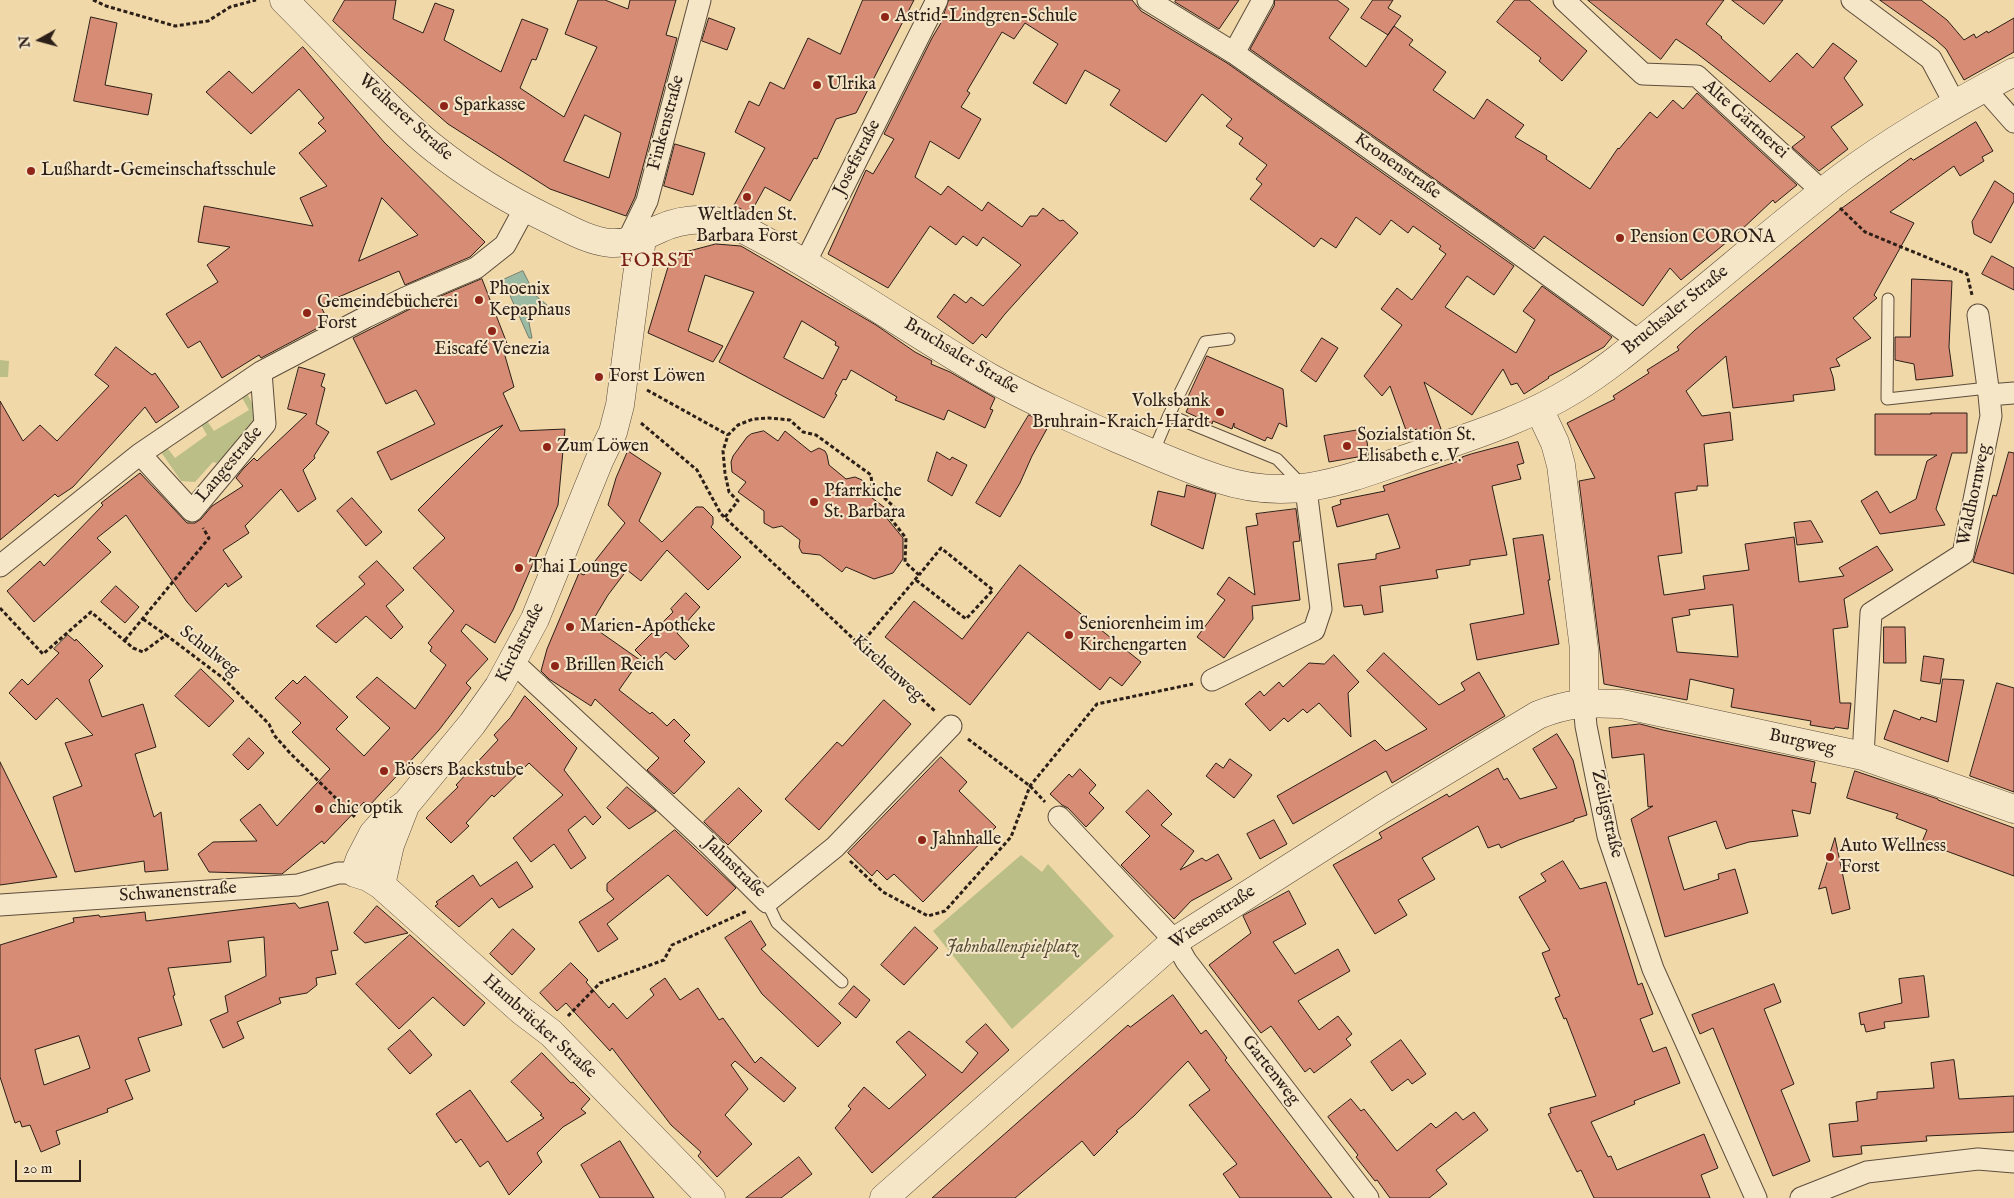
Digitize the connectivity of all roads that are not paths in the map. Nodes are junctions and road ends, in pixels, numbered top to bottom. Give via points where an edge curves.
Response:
1 (284, 0) edge
2 (700, 0) edge
3 (937, 0) edge
4 (1148, 0) edge
5 (1263, 0) edge
6 (1564, 0) edge
7 (1852, 0) edge
8 (1234, 53) junction
9 (2014, 72) edge
10 (1984, 88) junction
11 (1955, 104) junction
12 (2014, 122) edge
13 (1823, 192) junction
14 (526, 208) junction
15 (634, 240) junction
16 (805, 263) junction
17 (1888, 300) dead end
18 (1978, 315) road end
19 (1230, 339) dead end
20 (1640, 342) junction
21 (261, 372) junction
22 (1988, 392) junction
23 (2014, 393) edge
24 (1539, 409) junction
25 (1169, 415) junction
26 (1152, 453) junction
27 (140, 454) junction
28 (598, 461) junction
29 (1306, 489) junction
30 (0, 566) edge
31 (513, 662) junction
32 (1212, 680) road end
33 (1584, 703) junction
34 (951, 726) road end
35 (1864, 756) junction
36 (407, 803) junction
37 (2014, 809) edge
38 (1059, 817) road end
39 (355, 873) junction
40 (381, 885) junction
41 (767, 902) junction
42 (0, 905) edge
43 (1175, 941) junction
44 (842, 982) dead end
45 (2014, 1162) edge
46 (711, 1198) edge
47 (884, 1198) edge
48 (1368, 1198) edge
49 (1756, 1198) edge
50 (1801, 1198) edge

1 - 14 street, Weiherer Straße via 425,141 466,172
2 - 15 street, Finkenstraße
3 - 16 street, Josefstraße
4 - 8 street, Kronenstraße
5 - 8 street
6 - 13 street, Alte Gärtnerei via 1643,74 1697,76
7 - 11 street via 1931,59
8 - 20 street, Kronenstraße
9 - 10 street, Bruchsaler Straße
10 - 11 street, Bruchsaler Straße
10 - 12 street
11 - 13 street, Bruchsaler Straße via 1881,150
13 - 20 street, Bruchsaler Straße
14 - 15 street, Weiherer Straße via 584,236 612,243
14 - 21 street via 505,245 476,268 390,305
15 - 16 street, Bruchsaler Straße via 671,224 704,219 739,227
15 - 28 street, Kirchstraße via 622,260
15 - 28 street, Kirchstraße via 620,404 613,432
16 - 26 street, Bruchsaler Straße via 990,377 1072,419
17 - 22 lane via 1886,399
18 - 22 street, Waldhornweg
19 - 25 lane via 1205,342
20 - 24 street, Bruchsaler Straße via 1600,373
21 - 27 street
21 - 27 street, Langestraße via 265,424 192,511
22 - 23 street
22 - 35 street, Waldhornweg via 1991,416 1963,554 1872,613
24 - 29 street, Bruchsaler Straße via 1490,430 1341,482
24 - 33 street, Zeiligstraße via 1561,465 1584,649
25 - 26 lane
25 - 29 lane via 1277,459
26 - 29 street, Bruchsaler Straße via 1223,480 1266,489
27 - 30 street
28 - 31 street, Kirchstraße via 535,619
29 - 32 street via 1321,609 1314,630
31 - 36 street, Kirchstraße via 472,724
31 - 41 street, Jahnstraße
33 - 35 street, Burgweg via 1622,704
33 - 43 street, Wiesenstraße via 1562,706 1538,715 1382,809
33 - 49 street, Zeiligstraße via 1608,836 1653,969
34 - 41 street, Jahnstraße via 835,847
35 - 37 street, Burgweg
36 - 39 street, Kirchstraße via 373,834
36 - 40 street, Kirchstraße via 390,845
38 - 43 street
39 - 40 street, Hambrücker Straße
39 - 42 street, Schwanenstraße via 338,873 298,885
40 - 46 street, Hambrücker Straße via 551,1033
41 - 44 lane via 777,923
43 - 47 street, Wiesenstraße
43 - 48 street, Gartenweg via 1186,961
45 - 50 street via 1978,1159 1867,1172

